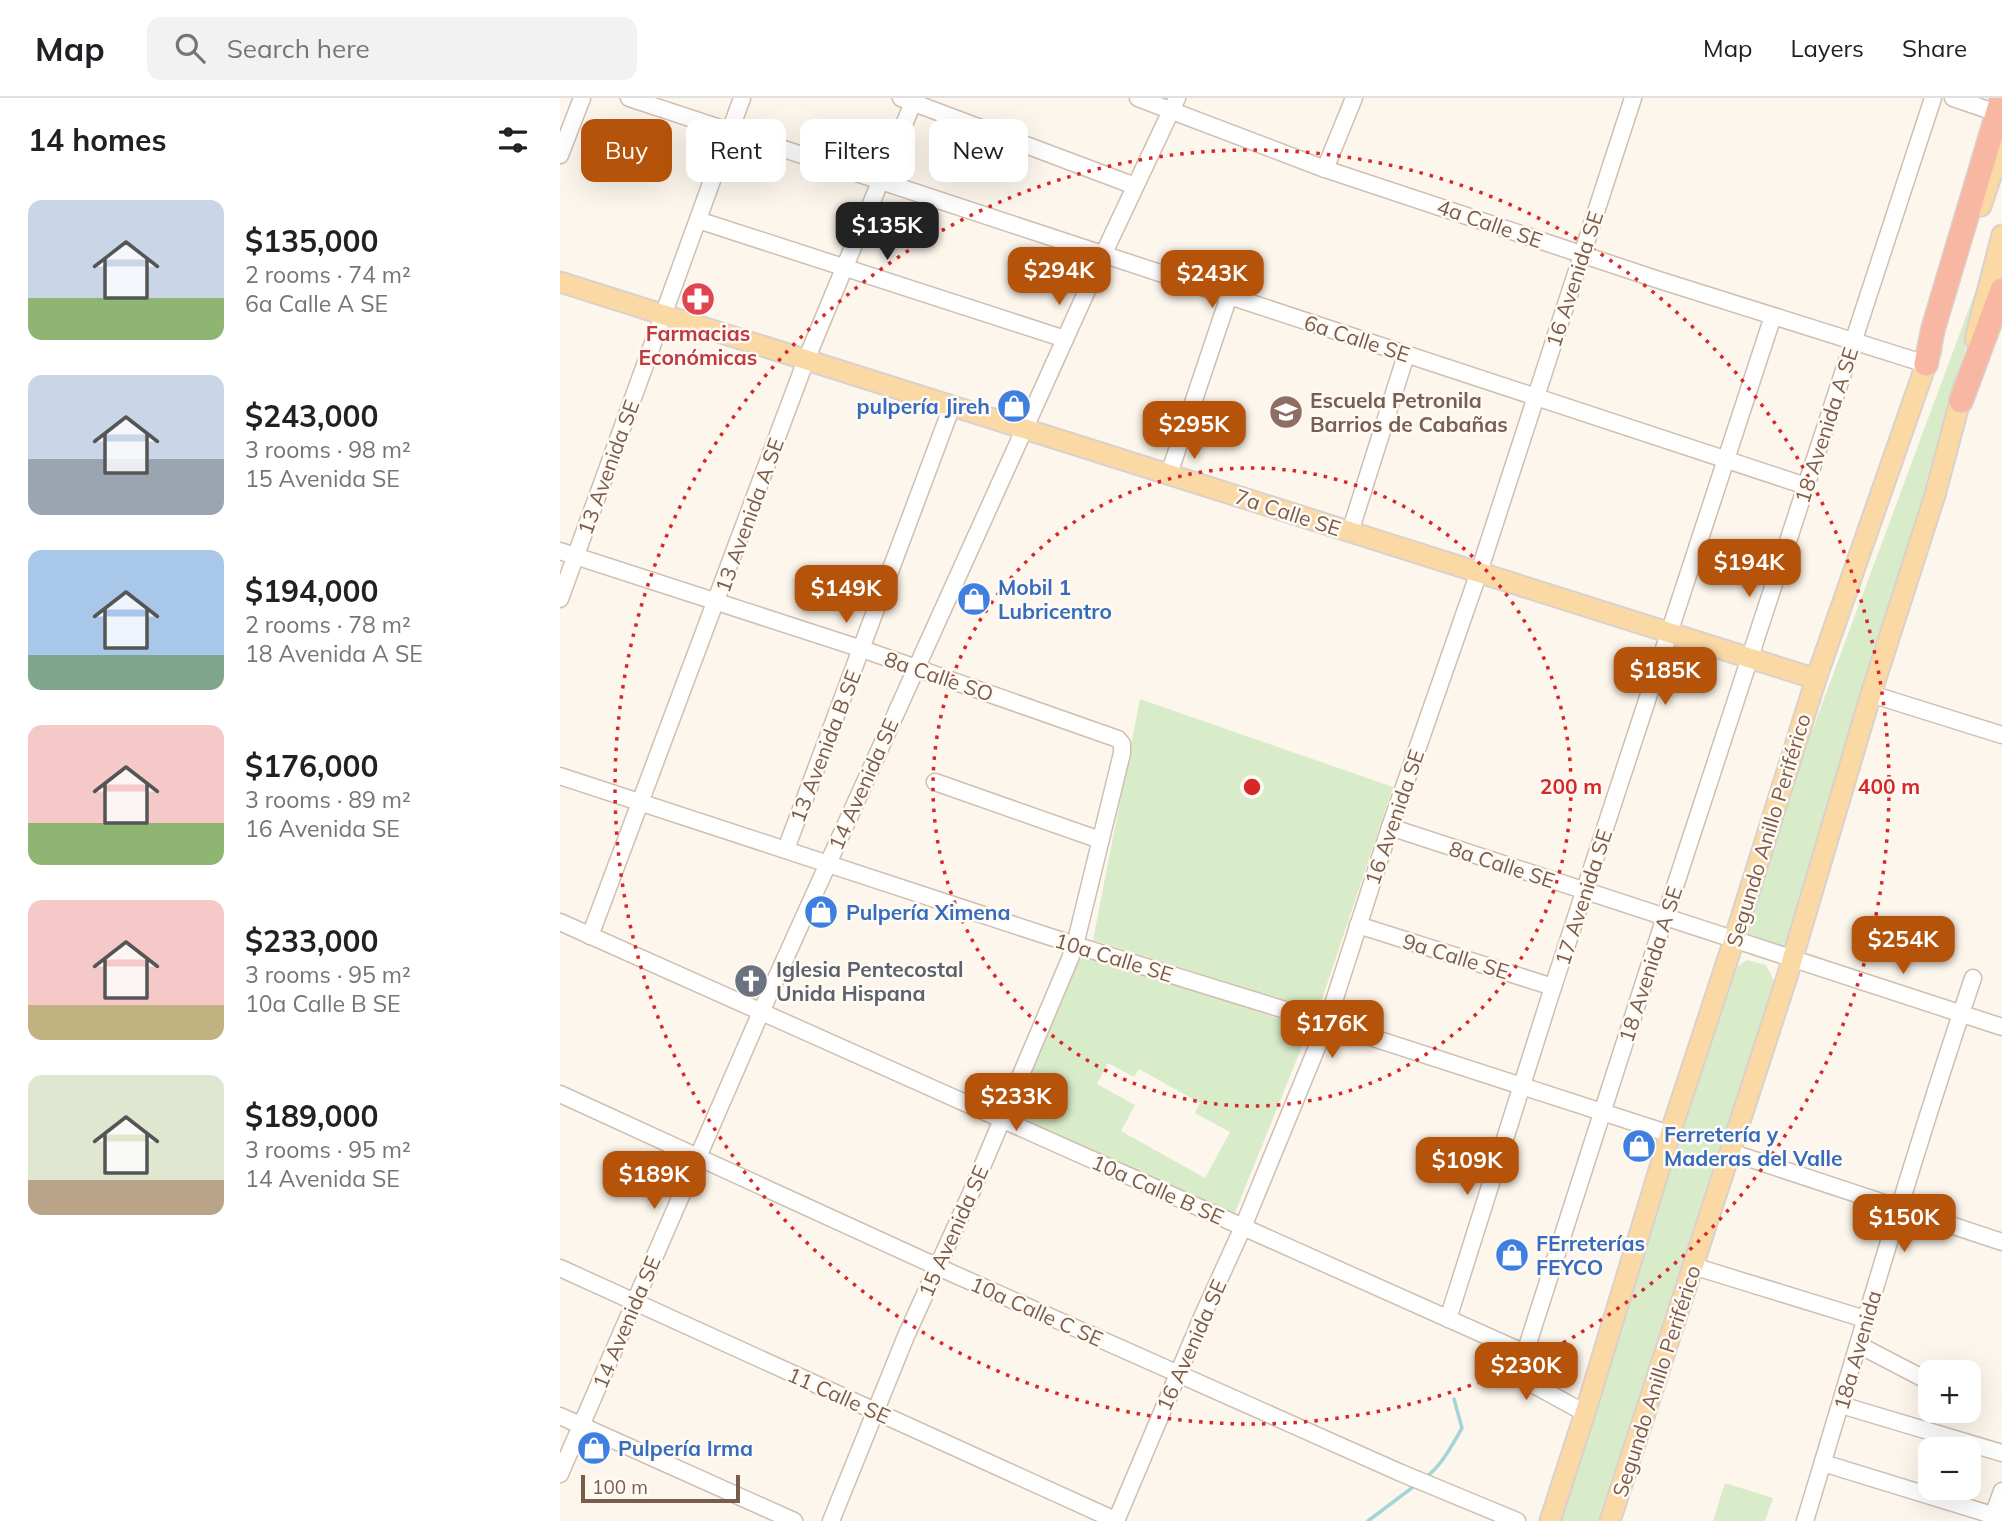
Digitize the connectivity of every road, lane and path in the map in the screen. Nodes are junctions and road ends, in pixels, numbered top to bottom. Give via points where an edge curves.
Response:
1 (582, 98) edge
2 (629, 98) edge
3 (742, 98) edge
4 (1138, 98) edge
5 (1354, 98) edge
6 (1633, 98) edge
7 (1933, 98) edge
8 (1953, 98) edge
9 (910, 100) edge
10 (1174, 104) edge
11 (1999, 105) edge
12 (691, 119) edge
13 (735, 119) edge
14 (903, 119) edge
15 (2002, 144) edge
16 (560, 155) edge
17 (1325, 169) junction
18 (712, 182) edge
19 (881, 182) edge
20 (884, 182) edge
21 (1135, 186) junction
22 (698, 220) junction
23 (2002, 235) edge
24 (1103, 255) junction
25 (1582, 255) junction
26 (845, 268) junction
27 (560, 282) edge
28 (2002, 290) edge
29 (1229, 296) junction
30 (664, 314) junction
31 (1773, 316) junction
32 (1065, 340) junction
33 (1854, 342) junction
34 (1406, 355) junction
35 (806, 359) junction
36 (1926, 364) junction
37 (1536, 397) junction
38 (1961, 401) junction
39 (953, 406) junction
40 (1024, 428) junction
41 (1726, 460) junction
42 (1169, 474) junction
43 (1806, 486) junction
44 (1350, 531) junction
45 (568, 553) edge
46 (1479, 572) junction
47 (560, 599) edge
48 (717, 602) junction
49 (1670, 633) junction
50 (862, 649) junction
51 (1749, 658) junction
52 (916, 668) junction
53 (1816, 679) junction
54 (1871, 694) junction
55 (2002, 735) edge
56 (1118, 739) joint
57 (560, 776) edge
58 (935, 782) dead end
59 (641, 802) junction
60 (1390, 827) junction
61 (1100, 840) junction
62 (786, 849) junction
63 (827, 865) junction
64 (1586, 891) junction
65 (1665, 917) junction
66 (560, 922) edge
67 (1358, 925) junction
68 (590, 936) junction
69 (1734, 940) junction
70 (1075, 945) junction
71 (1791, 959) junction
72 (1973, 978) dead end
73 (1553, 987) junction
74 (761, 1012) junction
75 (1961, 1014) junction
76 (1327, 1023) junction
77 (2002, 1027) edge
78 (1521, 1087) junction
79 (560, 1094) edge
80 (1602, 1112) junction
81 (1002, 1119) junction
82 (1670, 1134) junction
83 (1730, 1152) junction
84 (698, 1158) junction
85 (1898, 1208) junction
86 (1243, 1227) junction
87 (2002, 1242) edge
88 (1693, 1266) junction
89 (560, 1268) edge
90 (938, 1268) junction
91 (634, 1302) junction
92 (1448, 1319) junction
93 (1865, 1319) junction
94 (1859, 1345) junction
95 (1525, 1353) junction
96 (1178, 1374) junction
97 (1918, 1376) edge
98 (1841, 1405) junction
99 (876, 1412) junction
100 (1585, 1413) junction
101 (560, 1416) edge
102 (582, 1425) junction
103 (2002, 1453) edge
104 (1823, 1463) junction
105 (560, 1474) edge
106 (2002, 1491) edge
107 (1996, 1518) edge
108 (794, 1521) edge
109 (831, 1521) edge
110 (1117, 1521) edge
111 (1517, 1521) edge
112 (1549, 1521) edge
113 (1610, 1521) edge
114 (1805, 1521) edge

1 - 16 street
2 - 12 street, 6a Calle SE
3 - 13 street, 13 Avenida SE
4 - 10 street, 4a Calle SE
5 - 17 street
6 - 25 street, 16 Avenida SE
7 - 33 street, 18 Avenida A SE
8 - 11 street
9 - 14 street, 13 Avenida A SE
9 - 21 street
10 - 17 street, 4a Calle SE
10 - 21 street, 14 Avenida SE
11 - 36 highway
15 - 36 main road, Segundo Anillo Periférico
17 - 25 street, 4a Calle SE
18 - 22 street, 13 Avenida SE
19 - 26 street, 13 Avenida A SE
20 - 24 street, 6a Calle SE
21 - 24 street, 14 Avenida SE
22 - 26 street
22 - 30 street, 13 Avenida SE
23 - 38 main road, Segundo Anillo Periférico
24 - 29 street, 6a Calle SE
24 - 32 street, 14 Avenida SE
25 - 31 street, 4a Calle SE
25 - 37 street, 16 Avenida SE
26 - 32 street
26 - 35 street, 13 Avenida A SE
27 - 30 main road, 7a Calle SE
28 - 38 highway
29 - 34 street, 6a Calle SE
29 - 42 street
30 - 35 main road, 7a Calle SE
30 - 45 street, 13 Avenida SE
31 - 33 street, 4a Calle SE
31 - 41 street, 17 Avenida SE
32 - 40 street, 14 Avenida SE
33 - 36 street, 4a Calle SE
33 - 43 street, 18 Avenida A SE
34 - 37 street, 6a Calle SE
34 - 44 street
35 - 39 main road, 7a Calle SE
35 - 48 street, 13 Avenida A SE
36 - 53 main road, Segundo Anillo Periférico
37 - 41 street, 6a Calle SE
37 - 46 street, 16 Avenida SE
38 - 54 main road, Segundo Anillo Periférico
39 - 40 main road, 7a Calle SE
39 - 50 street, 13 Avenida B SE
40 - 42 main road, 7a Calle SE
40 - 52 street, 14 Avenida SE
41 - 43 street, 6a Calle SE
41 - 49 street, 17 Avenida SE
42 - 44 main road, 7a Calle SE
43 - 51 street, 18 Avenida A SE
44 - 46 main road, 7a Calle SE
45 - 47 street, 13 Avenida SE
45 - 48 street, 8a Calle SO
46 - 49 main road, 7a Calle SE
46 - 60 street, 16 Avenida SE
48 - 50 street, 8a Calle SO
48 - 59 street, 13 Avenida A SE
49 - 51 main road, 7a Calle SE
49 - 64 street, 17 Avenida SE
50 - 52 street, 8a Calle SO
50 - 62 street, 13 Avenida B SE
51 - 53 main road, 7a Calle SE
51 - 65 street, 18 Avenida A SE
52 - 56 street, 8a Calle SO
52 - 63 street, 14 Avenida SE
53 - 69 main road, Segundo Anillo Periférico
54 - 55 street
54 - 71 main road, Segundo Anillo Periférico
56 - 61 street, 15 Avenida SE via 1122,753
57 - 59 street, 10a Calle SE
58 - 61 street
59 - 62 street, 10a Calle SE
59 - 68 street, 13 Avenida A SE
60 - 64 street, 8a Calle SE
60 - 67 street, 16 Avenida SE
61 - 70 street, 15 Avenida SE
62 - 63 street, 10a Calle SE
63 - 70 street, 10a Calle SE
63 - 74 street, 14 Avenida SE
64 - 65 street, 8a Calle SE
64 - 73 street, 17 Avenida SE
65 - 69 street, 8a Calle SE
65 - 80 street, 18 Avenida A SE
66 - 68 street, 10a Calle B SE
67 - 73 street, 9a Calle SE
67 - 76 street, 16 Avenida SE
68 - 74 street, 10a Calle B SE
69 - 71 street, 8a Calle SE
69 - 82 main road, Segundo Anillo Periférico
70 - 76 street, 10a Calle SE
70 - 81 street, 15 Avenida SE
71 - 75 street
71 - 83 main road, Segundo Anillo Periférico
72 - 75 street, 18a Avenida
73 - 78 street, 17 Avenida SE
74 - 81 street, 10a Calle B SE
74 - 84 street, 14 Avenida SE
75 - 77 street
75 - 85 street, 18a Avenida
76 - 78 street, 10a Calle SE
76 - 86 street, 16 Avenida SE
78 - 80 street, 10a Calle SE
78 - 92 street, 17 Avenida SE
79 - 84 street, 10a Calle C SE
80 - 82 street, 10a Calle SE
80 - 95 street, 18 Avenida A SE
81 - 86 street, 10a Calle B SE
81 - 90 street, 15 Avenida SE
82 - 100 main road, Segundo Anillo Periférico
83 - 85 street
83 - 88 main road, Segundo Anillo Periférico
84 - 90 street, 10a Calle C SE
84 - 91 street, 14 Avenida SE
85 - 87 street
85 - 93 street, 18a Avenida
86 - 92 street, 10a Calle B SE
86 - 96 street, 16 Avenida SE
88 - 93 street
88 - 113 main road, Segundo Anillo Periférico
89 - 91 street, 11 Calle SE
90 - 96 street, 10a Calle C SE
90 - 99 street, 15 Avenida SE
91 - 99 street, 11 Calle SE
91 - 102 street, 14 Avenida SE
92 - 95 street, 10a Calle B SE
93 - 94 street, 18a Avenida
94 - 97 street
94 - 98 street, 18a Avenida
95 - 100 street via 1524,1368 1534,1385
96 - 110 street, 16 Avenida SE
96 - 111 street, 10a Calle C SE
98 - 103 street
98 - 104 street, 18a Avenida
99 - 109 street, 15 Avenida SE
99 - 110 street, 11 Calle SE
100 - 112 main road, Segundo Anillo Periférico
101 - 102 street
102 - 105 street, 14 Avenida SE
102 - 108 street
104 - 107 street
104 - 114 street, 18a Avenida
106 - 107 street

